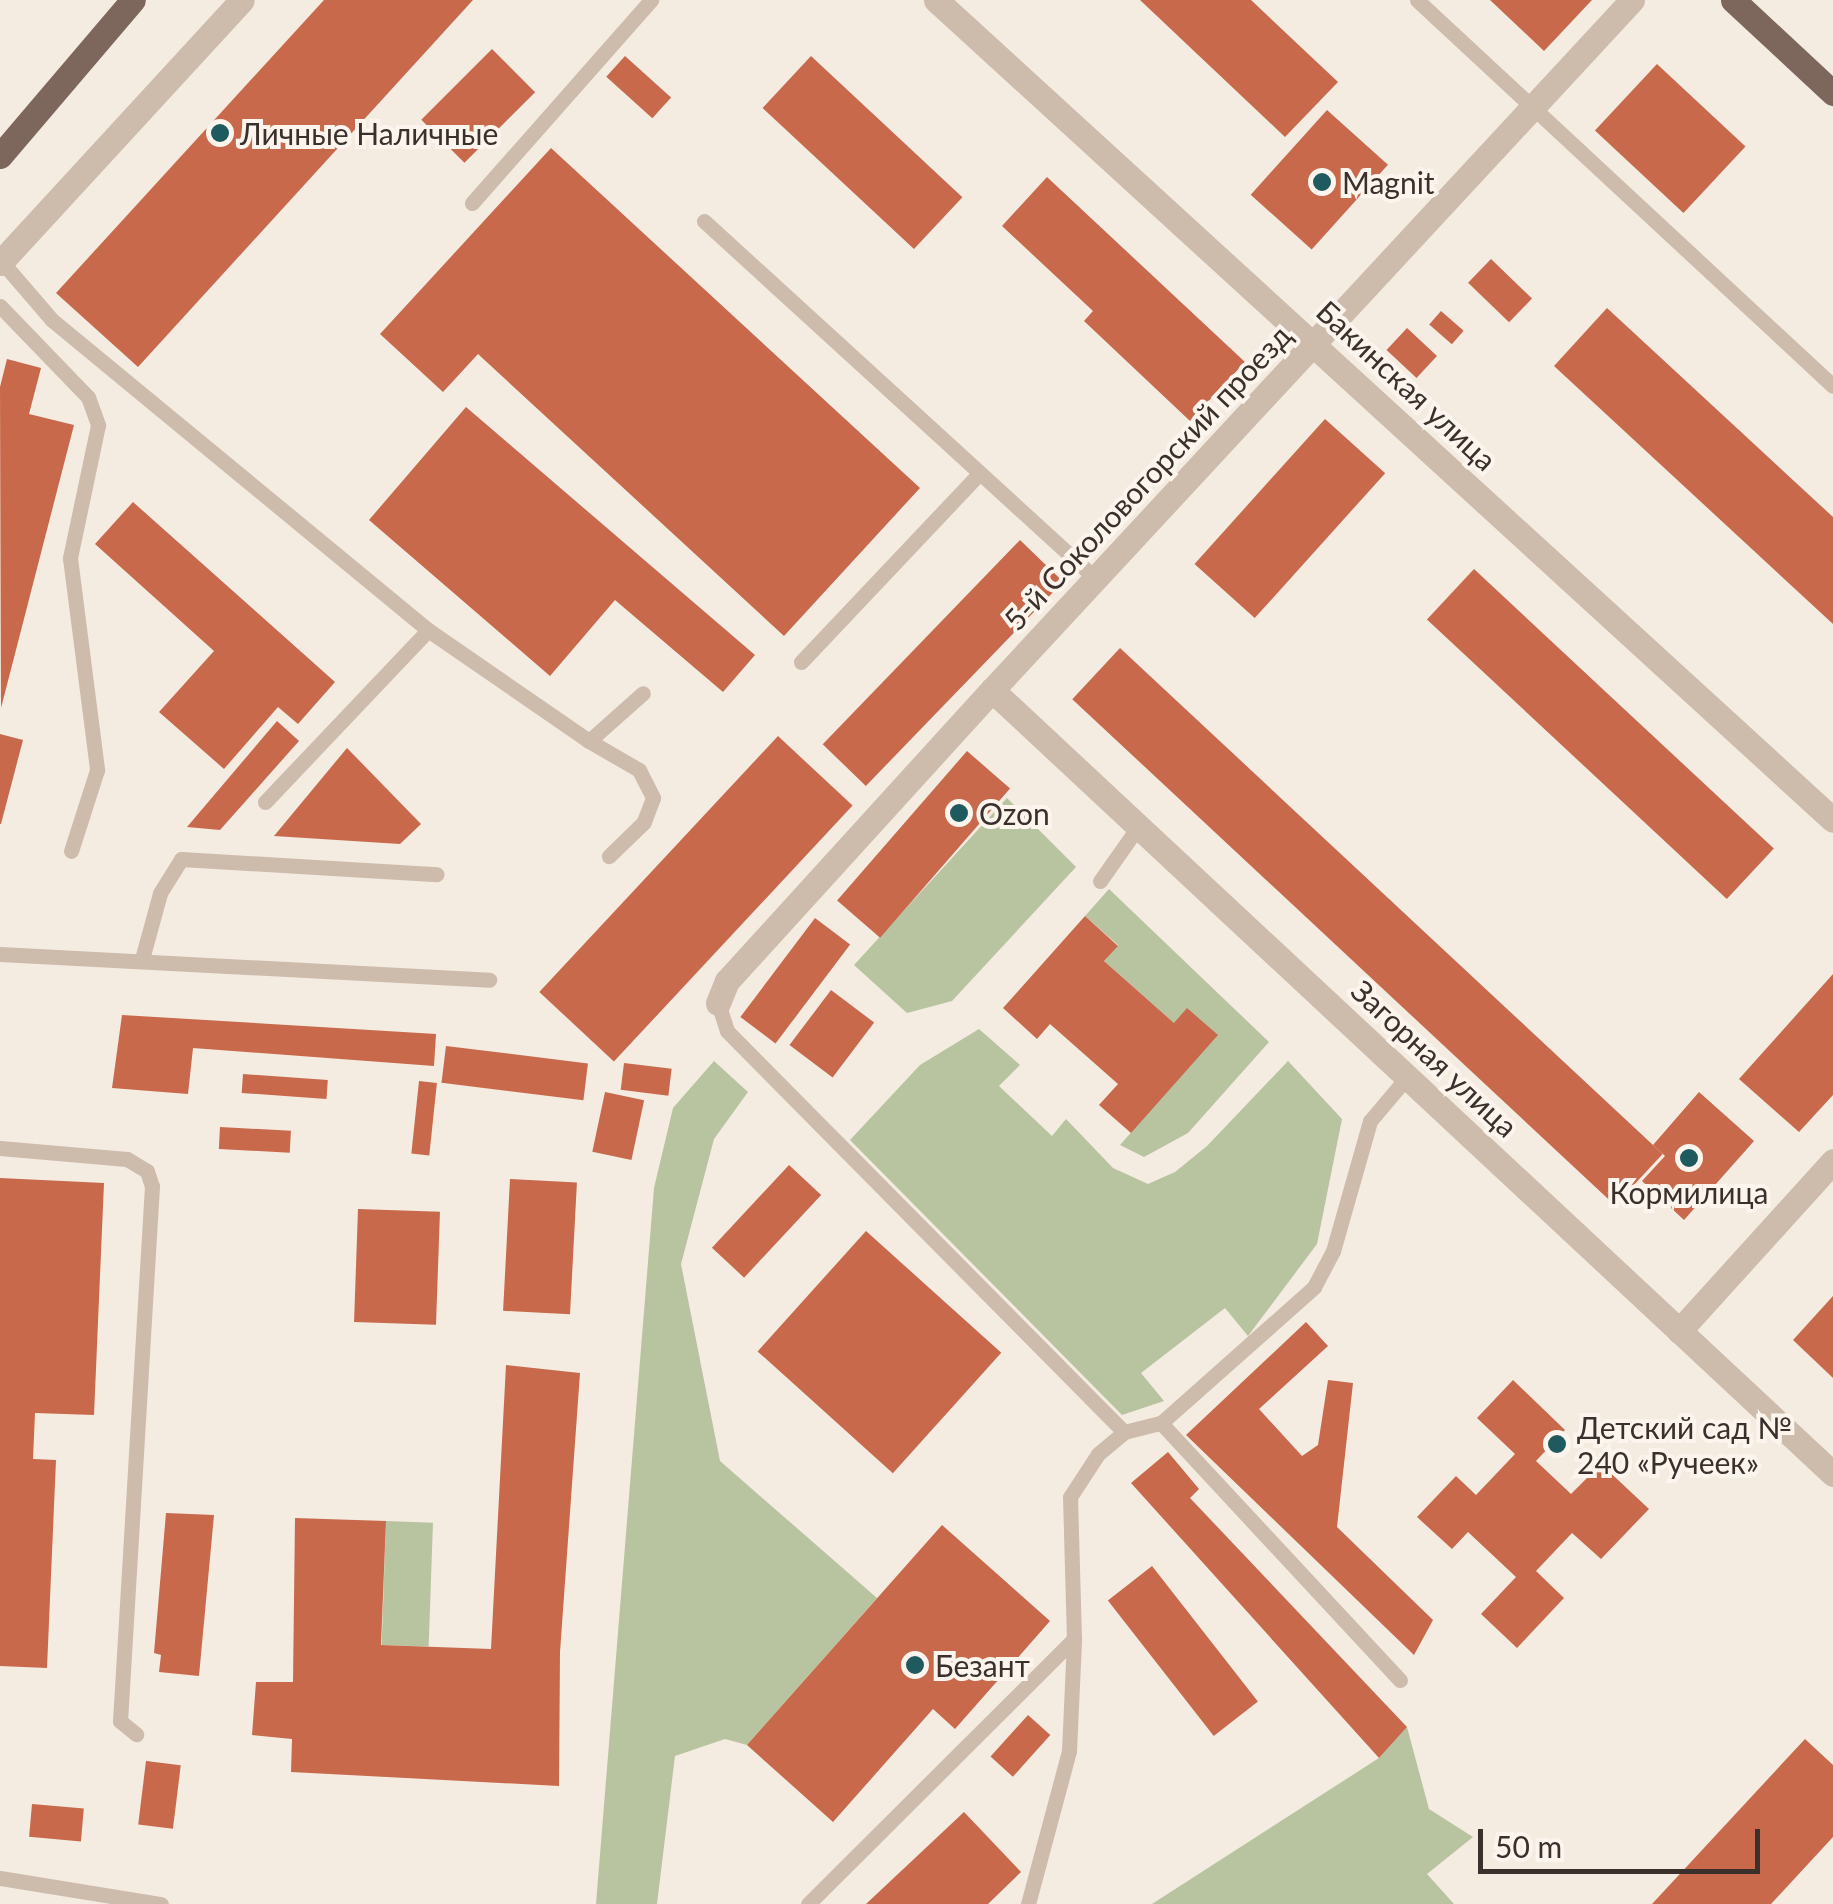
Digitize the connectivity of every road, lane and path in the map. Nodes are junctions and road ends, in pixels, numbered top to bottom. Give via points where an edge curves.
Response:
1 (134, 0) edge
2 (242, 0) edge
3 (651, 0) edge
4 (936, 0) edge
5 (1417, 0) edge
6 (1632, 0) edge
7 (1733, 0) edge
8 (1833, 93) edge
9 (1532, 108) junction
10 (0, 156) edge
11 (472, 203) dead end
12 (704, 221) dead end
13 (1, 263) edge
14 (0, 306) edge
15 (1316, 346) junction
16 (1833, 386) edge
17 (980, 473) junction
18 (1095, 578) junction
19 (428, 630) junction
20 (801, 662) dead end
21 (992, 690) junction
22 (643, 692) dead end
23 (589, 741) junction
24 (266, 802) dead end
25 (1833, 820) edge
26 (1140, 824) junction
27 (70, 851) dead end
28 (608, 856) dead end
29 (437, 874) dead end
30 (1100, 881) dead end
31 (0, 954) edge
32 (142, 959) junction
33 (489, 980) dead end
34 (718, 1004) joint
35 (1408, 1076) junction
36 (0, 1148) edge
37 (1833, 1161) edge
38 (1678, 1331) junction
39 (1161, 1422) junction
40 (1124, 1432) junction
41 (1833, 1474) edge
42 (1074, 1639) junction
43 (1400, 1680) dead end
44 (136, 1734) dead end
45 (0, 1878) edge
46 (161, 1904) edge
47 (808, 1904) edge
48 (1028, 1904) edge

1 - 10 main road
2 - 13 street
3 - 11 lane
4 - 15 street, Бакинская улица
5 - 9 lane
6 - 9 street, 5-й Соколовогорский проезд
7 - 8 main road
9 - 15 street, 5-й Соколовогорский проезд
9 - 16 lane
12 - 17 lane
13 - 19 lane via 52,320
14 - 27 lane via 88,397 98,425 70,558 97,770
15 - 18 street, 5-й Соколовогорский проезд
15 - 25 street, Бакинская улица
17 - 18 lane
17 - 20 lane
18 - 21 street, 5-й Соколовогорский проезд
19 - 23 lane
19 - 24 lane
21 - 26 street, Загорная улица
21 - 34 street, 5-й Соколовогорский проезд via 728,981
22 - 23 lane
23 - 28 lane via 639,770 653,798 644,822
26 - 30 lane
26 - 35 street, Загорная улица
29 - 32 lane via 181,859 160,893
31 - 32 lane
32 - 33 lane
34 - 40 lane via 727,1031
35 - 38 street, Загорная улица
35 - 39 lane via 1370,1121 1333,1251 1314,1287
36 - 44 lane via 127,1159 146,1172 152,1186 120,1721
37 - 38 street
38 - 41 street, Загорная улица
39 - 40 lane
39 - 43 lane
40 - 42 lane via 1098,1454 1070,1497
42 - 47 lane
42 - 48 lane via 1069,1752
45 - 46 lane

